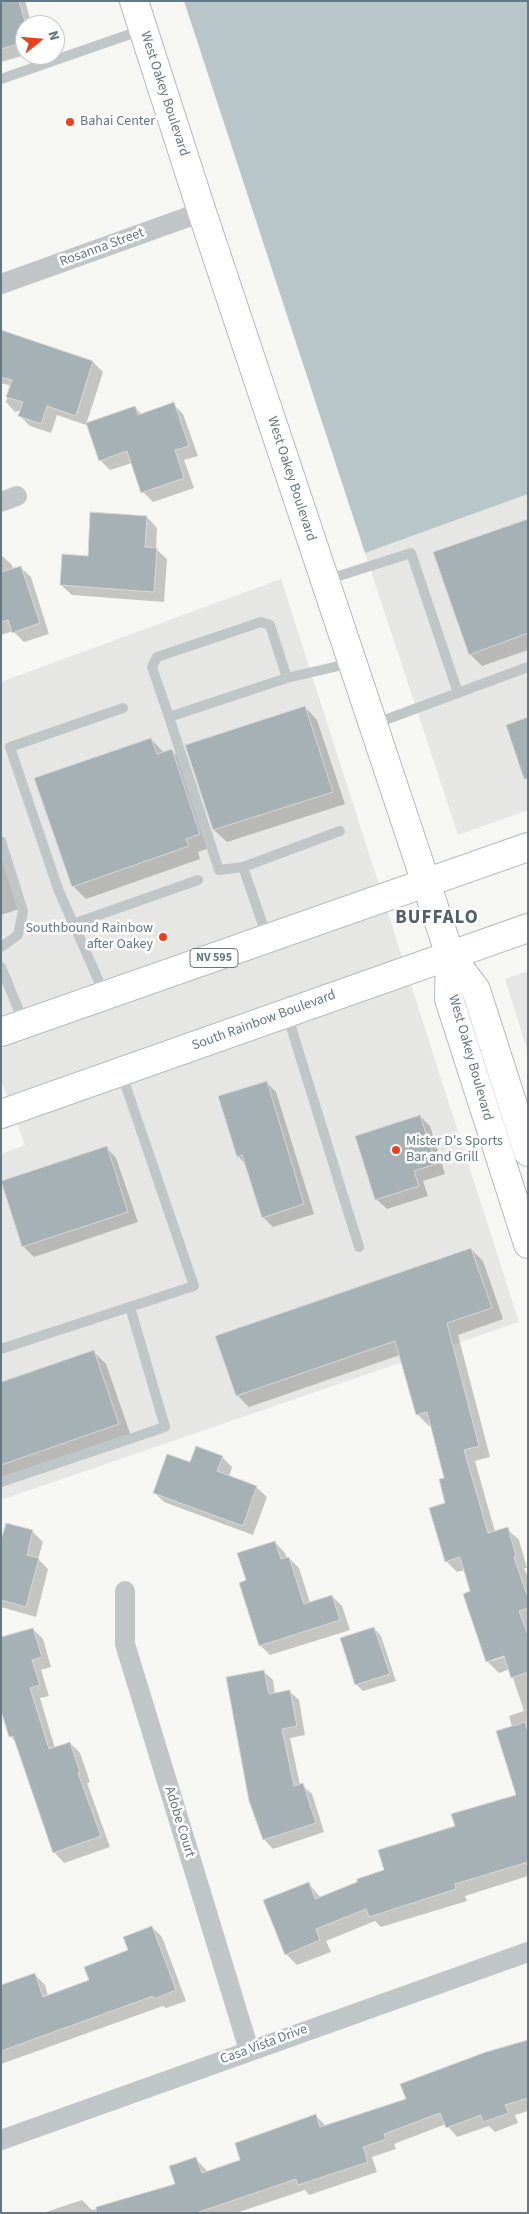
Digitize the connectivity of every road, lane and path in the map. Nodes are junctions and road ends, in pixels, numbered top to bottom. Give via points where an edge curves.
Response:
1 (134, 1) edge
2 (143, 29) junction
3 (1, 79) edge
4 (202, 212) junction
5 (1, 284) edge
6 (324, 580) junction
7 (352, 663) junction
8 (528, 667) edge
9 (287, 678) junction
10 (458, 692) junction
11 (123, 708) dead end
12 (169, 717) junction
13 (372, 725) junction
14 (340, 832) dead end
15 (1, 841) edge
16 (528, 847) edge
17 (243, 867) junction
18 (198, 880) dead end
19 (426, 883) junction
20 (73, 924) junction
21 (528, 928) edge
22 (268, 938) junction
23 (1, 947) edge
24 (450, 955) junction
25 (1, 967) edge
26 (106, 996) junction
27 (286, 1014) junction
28 (13, 1028) edge
29 (121, 1072) junction
30 (1, 1114) edge
31 (528, 1152) edge
32 (528, 1244) edge
33 (359, 1247) dead end
34 (130, 1307) junction
35 (1, 1349) edge
36 (1, 1482) edge
37 (125, 1591) dead end
38 (528, 1952) edge
39 (249, 2050) junction
40 (1, 2140) edge

1 - 2 main road, West Oakey Boulevard
2 - 3 lane
2 - 4 main road, West Oakey Boulevard
4 - 5 street, Rosanna Street
4 - 6 main road, West Oakey Boulevard
6 - 7 main road, West Oakey Boulevard
6 - 10 lane via 410,553
7 - 9 lane
7 - 13 main road, West Oakey Boulevard
8 - 10 lane
9 - 12 lane
9 - 12 lane via 270,625 261,622 157,657 152,667
10 - 13 lane
11 - 20 lane via 10,747
12 - 17 lane via 219,870
13 - 19 main road, West Oakey Boulevard
14 - 17 lane
15 - 23 lane via 23,911 18,935
16 - 19 main road, NV 595
17 - 22 lane
18 - 20 lane
19 - 22 main road, NV 595
19 - 24 main road, West Oakey Boulevard
20 - 26 lane
21 - 24 main road, South Rainbow Boulevard
22 - 26 main road, NV 595
24 - 27 main road, South Rainbow Boulevard
24 - 31 main road, West Oakey Boulevard via 476,990
24 - 32 main road, West Oakey Boulevard via 450,999
25 - 28 lane
26 - 28 main road, NV 595
27 - 29 main road, South Rainbow Boulevard
27 - 33 lane
29 - 30 main road, South Rainbow Boulevard
29 - 34 lane via 194,1286
34 - 35 lane
34 - 36 lane via 165,1426
37 - 39 street, Adobe Court via 125,1644
38 - 39 street, Casa Vista Drive
39 - 40 street, Casa Vista Drive

